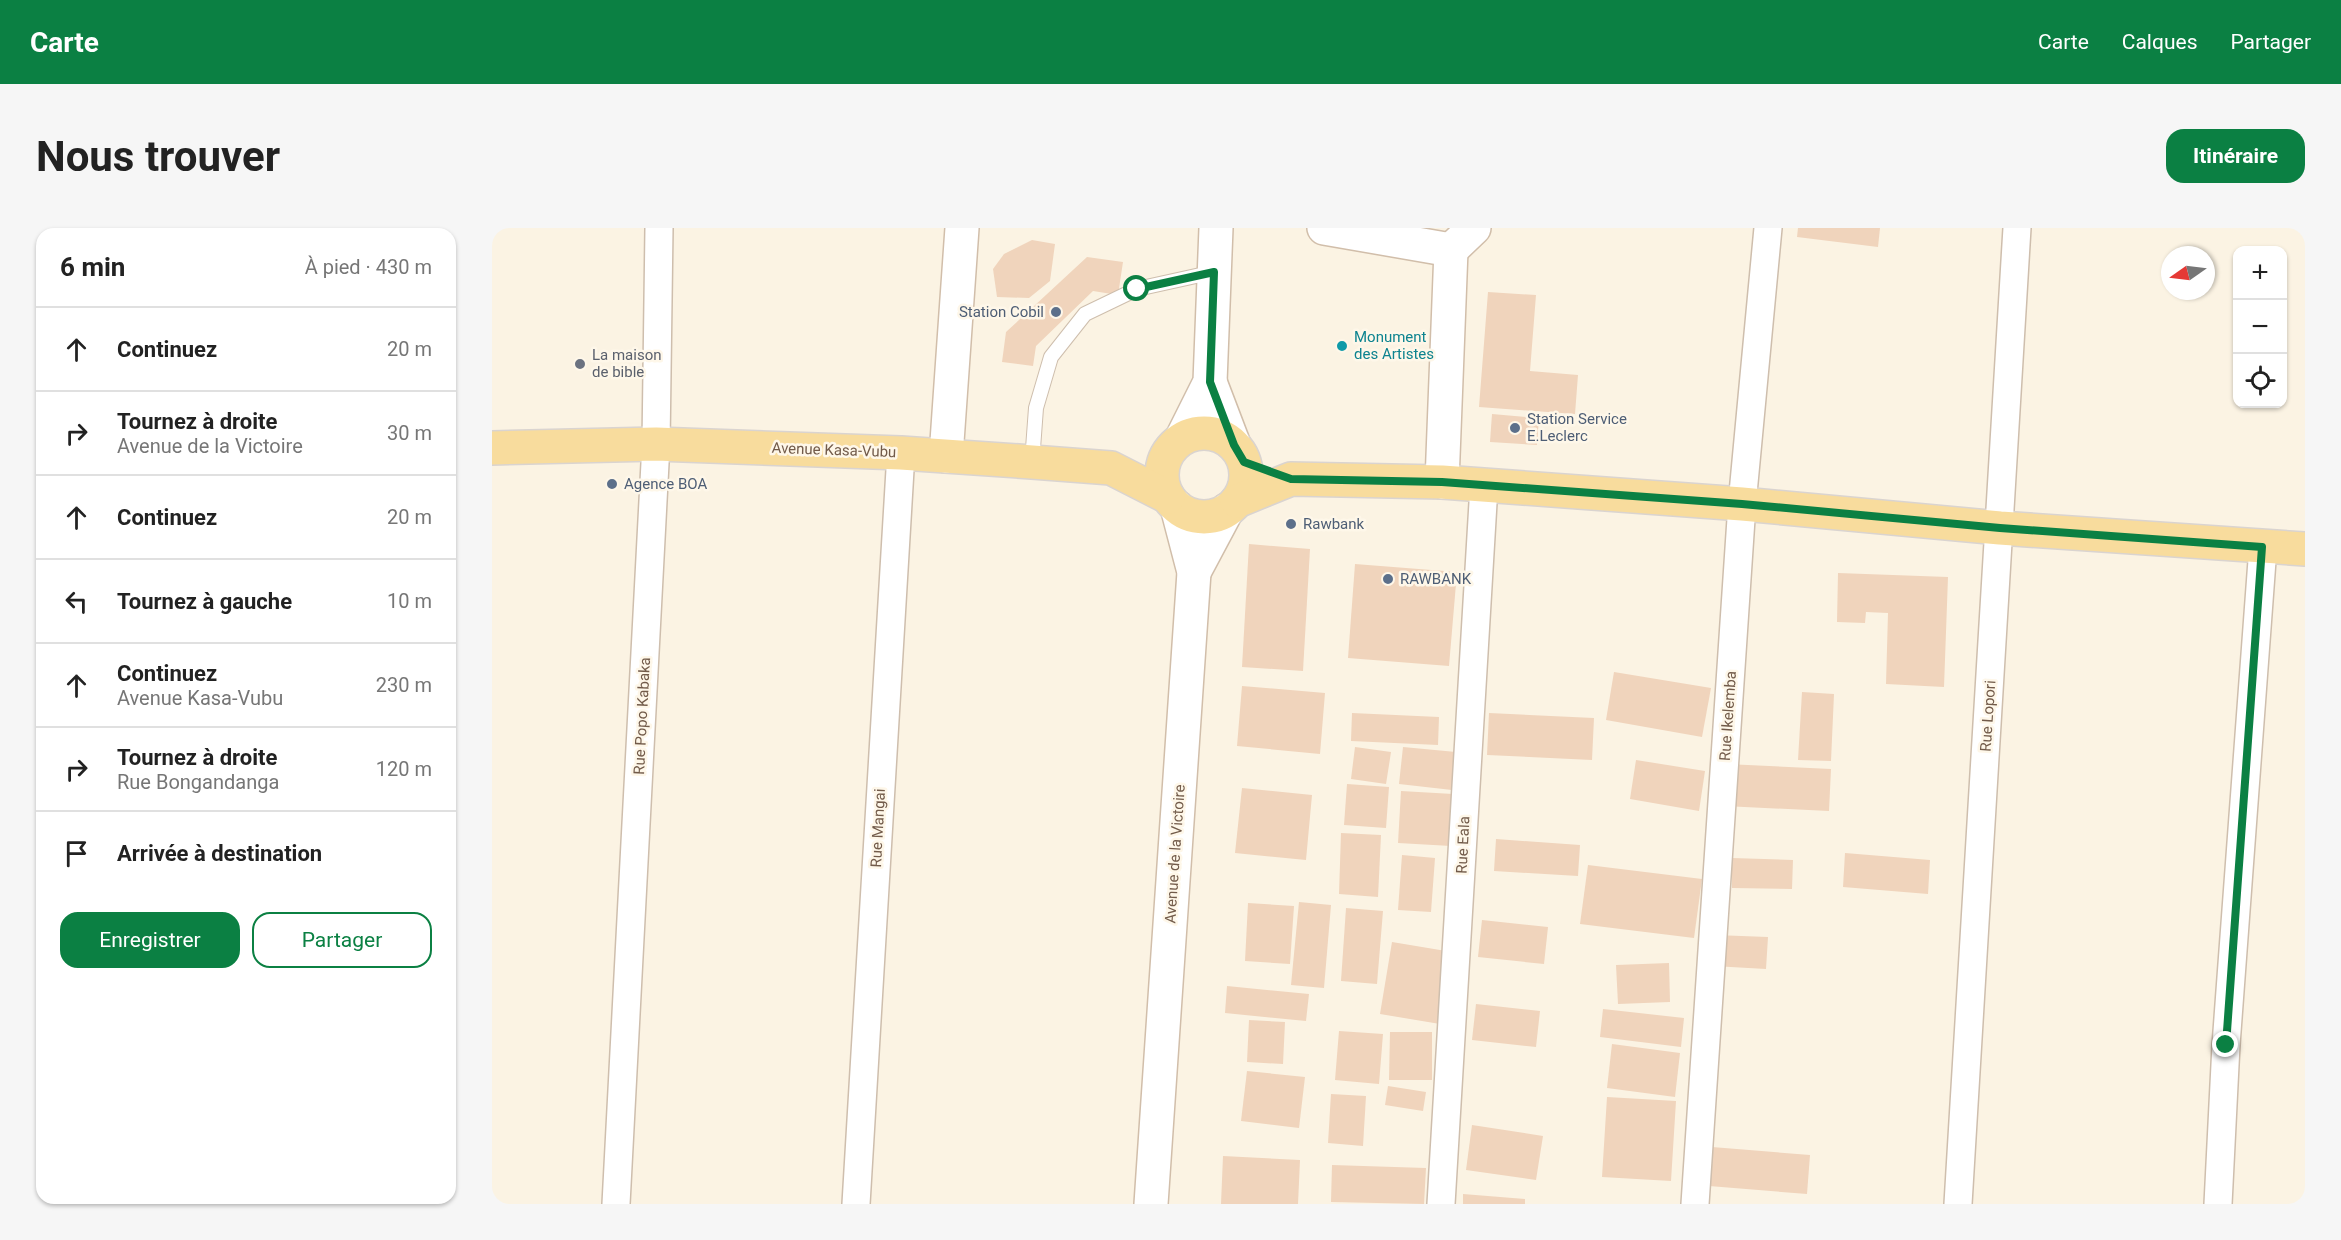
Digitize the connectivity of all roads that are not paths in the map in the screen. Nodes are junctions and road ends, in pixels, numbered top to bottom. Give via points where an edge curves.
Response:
1 (659, 228) edge
2 (962, 228) edge
3 (1216, 228) edge
4 (1324, 228) edge
5 (1768, 228) edge
6 (2017, 228) edge
7 (1463, 239) edge
8 (1214, 272) junction
9 (1210, 382) junction
10 (656, 444) junction
11 (1174, 447) junction
12 (492, 448) edge
13 (901, 453) junction
14 (1239, 453) junction
15 (946, 456) junction
16 (1032, 462) junction
17 (1111, 468) junction
18 (1291, 479) junction
19 (1442, 482) junction
20 (1484, 486) junction
21 (1172, 502) junction
22 (1742, 504) junction
23 (1232, 506) junction
24 (2000, 528) junction
25 (2262, 547) junction
26 (2305, 549) edge
27 (1194, 572) junction
28 (616, 1204) edge
29 (856, 1204) edge
30 (1151, 1204) edge
31 (1441, 1204) edge
32 (1695, 1204) edge
33 (1958, 1204) edge
34 (2218, 1204) edge

1 - 10 street, Rue Popo Kabaka
2 - 15 main road
3 - 8 main road
4 - 7 main road
5 - 22 street, Rue Ikelemba
6 - 24 street, Rue Lopori
7 - 19 main road
8 - 9 main road
8 - 16 lane via 1137,289 1085,314 1051,357 1036,408
9 - 11 main road
9 - 14 main road
10 - 12 main road, Avenue Kasa-Vubu
10 - 13 main road, Avenue Kasa-Vubu
10 - 28 street, Rue Popo Kabaka
11 - 14 main road via 1200,432 1218,434
11 - 17 main road
11 - 21 main road via 1161,470 1162,484
13 - 15 main road, Avenue Kasa-Vubu
13 - 29 street, Rue Mangai
14 - 18 main road
14 - 23 main road via 1246,475 1244,489
15 - 16 main road, Avenue Kasa-Vubu
16 - 17 main road, Avenue Kasa-Vubu
17 - 21 main road, Avenue Kasa-Vubu
18 - 19 main road
18 - 23 main road
19 - 20 main road
20 - 22 main road
20 - 31 street, Rue Eala
21 - 23 main road via 1188,514 1201,517 1215,516
21 - 27 main road, Avenue de la Victoire
22 - 24 main road
22 - 32 street, Rue Ikelemba
23 - 27 main road
24 - 25 main road
24 - 33 street, Rue Lopori
25 - 26 main road
25 - 34 street
27 - 30 main road, Avenue de la Victoire

